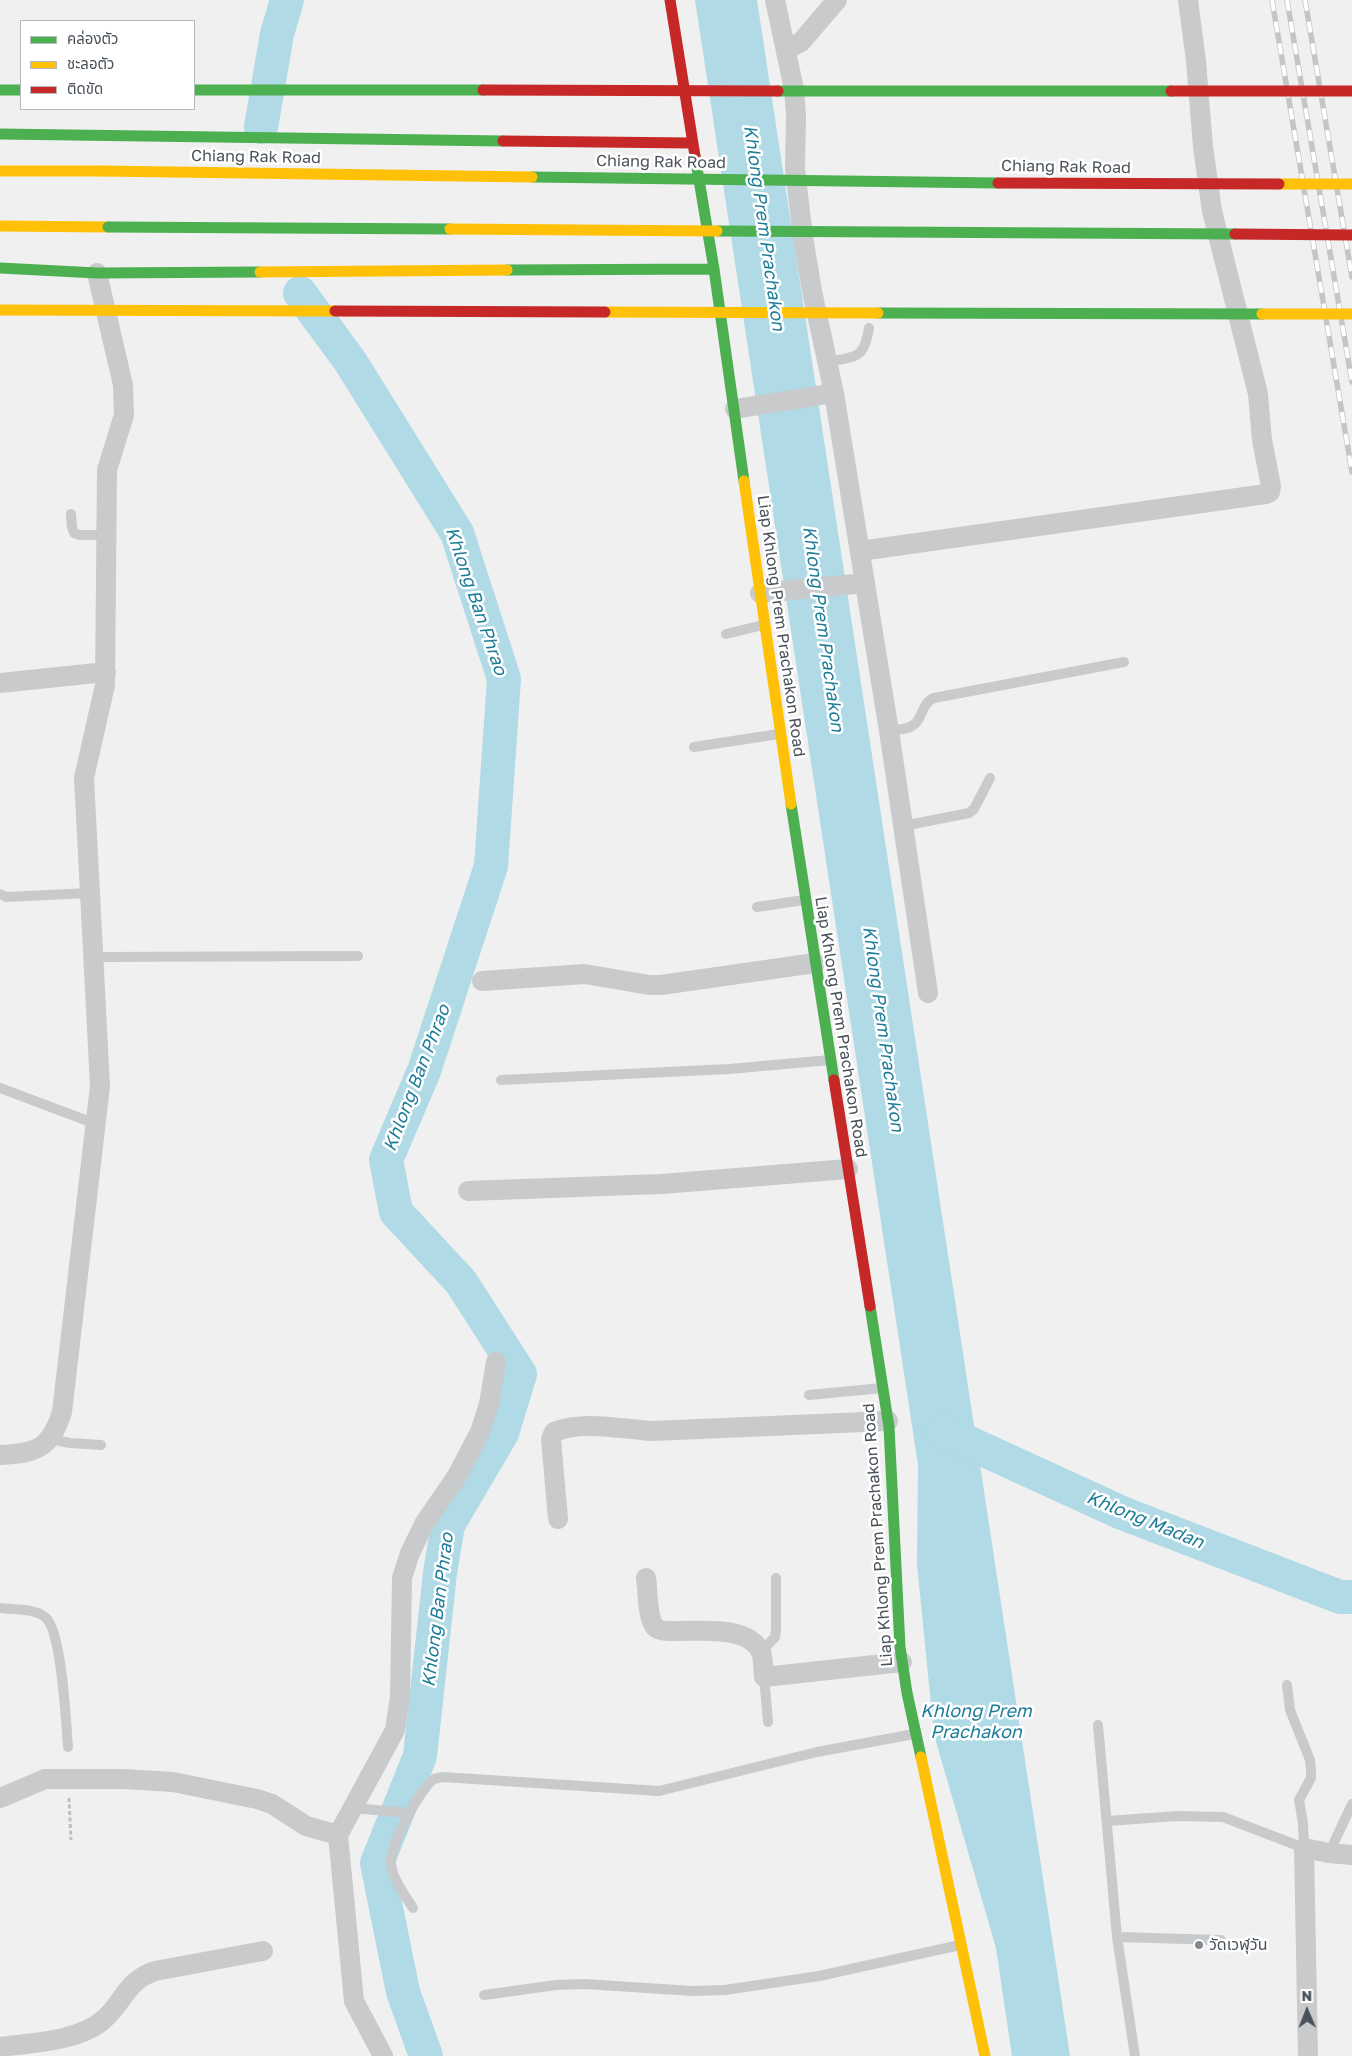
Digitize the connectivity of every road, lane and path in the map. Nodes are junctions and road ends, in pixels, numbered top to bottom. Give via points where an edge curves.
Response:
1 (670, 0) edge
2 (775, 0) edge
3 (837, 0) edge
4 (1188, 0) edge
5 (786, 50) junction
6 (0, 90) edge
7 (20, 90) edge
8 (195, 90) edge
9 (1352, 91) edge
10 (0, 134) edge
11 (692, 142) junction
12 (0, 171) edge
13 (1352, 184) edge
14 (0, 226) edge
15 (1352, 235) edge
16 (0, 268) edge
17 (714, 269) junction
18 (97, 273) junction
19 (0, 310) edge
20 (1352, 314) edge
21 (869, 328) dead end
22 (827, 362) junction
23 (828, 394) junction
24 (735, 409) junction
25 (71, 514) dead end
26 (106, 535) junction
27 (860, 551) junction
28 (860, 583) junction
29 (769, 592) junction
30 (764, 625) junction
31 (726, 634) dead end
32 (1124, 662) dead end
33 (106, 672) junction
34 (0, 683) edge
35 (889, 731) junction
36 (780, 734) junction
37 (694, 747) dead end
38 (990, 778) dead end
39 (903, 826) junction
40 (90, 893) junction
41 (0, 894) edge
42 (805, 899) junction
43 (757, 907) dead end
44 (358, 956) dead end
45 (94, 958) junction
46 (815, 963) junction
47 (482, 981) dead end
48 (928, 992) dead end
49 (831, 1060) junction
50 (501, 1080) dead end
51 (0, 1088) edge
52 (96, 1124) junction
53 (848, 1169) junction
54 (468, 1191) dead end
55 (496, 1362) dead end
56 (883, 1388) junction
57 (809, 1395) dead end
58 (888, 1421) junction
59 (51, 1439) junction
60 (101, 1445) dead end
61 (0, 1456) edge
62 (558, 1519) dead end
63 (646, 1578) dead end
64 (776, 1578) dead end
65 (0, 1608) edge
66 (761, 1652) junction
67 (902, 1662) junction
68 (764, 1677) junction
69 (1287, 1685) dead end
70 (768, 1722) dead end
71 (1098, 1725) dead end
72 (914, 1734) junction
73 (68, 1747) dead end
74 (69, 1796) dead end
75 (0, 1798) edge
76 (1352, 1804) edge
77 (354, 1808) junction
78 (408, 1813) junction
79 (1107, 1821) junction
80 (338, 1835) junction
81 (71, 1840) dead end
82 (1304, 1848) junction
83 (1329, 1853) junction
84 (1352, 1855) edge
85 (413, 1908) dead end
86 (1117, 1937) junction
87 (1221, 1940) dead end
88 (961, 1945) junction
89 (263, 1951) dead end
90 (484, 1995) dead end
91 (0, 2047) edge
92 (383, 2056) edge
93 (985, 2056) edge
94 (1135, 2056) edge
95 (1308, 2056) edge

1 - 11 main road, Liap Khlong Prem Prachakon Road
2 - 5 street
3 - 5 street via 801,42
4 - 27 street via 1212,211 1258,394 1270,492
5 - 22 street via 794,89 795,169 803,236
6 - 7 main road
8 - 9 main road, bridge
10 - 11 main road
11 - 17 main road, Liap Khlong Prem Prachakon Road
12 - 13 main road, Chiang Rak Road, bridge via 1146,185
14 - 15 main road, bridge
16 - 18 main road
17 - 18 main road
17 - 24 main road, Liap Khlong Prem Prachakon Road
18 - 26 street via 125,402 107,470
19 - 20 main road, bridge
21 - 22 lane via 862,352
22 - 23 street
23 - 24 street
23 - 27 street
24 - 29 main road, Liap Khlong Prem Prachakon Road
25 - 26 lane via 74,533
26 - 33 street
27 - 28 street
28 - 29 street
28 - 35 street
29 - 30 main road, Liap Khlong Prem Prachakon Road
30 - 31 lane
30 - 36 main road, Liap Khlong Prem Prachakon Road
32 - 35 lane via 934,698 926,703 915,725
33 - 34 street
33 - 40 street via 84,778
35 - 39 street
36 - 37 lane
36 - 42 main road, Liap Khlong Prem Prachakon Road
38 - 39 lane via 969,813
39 - 48 street
40 - 41 lane via 6,897
40 - 45 street
42 - 43 lane
42 - 46 main road, Liap Khlong Prem Prachakon Road
44 - 45 lane
45 - 52 street via 100,1086
46 - 47 street via 668,985 585,974
46 - 49 main road, Liap Khlong Prem Prachakon Road
49 - 50 lane via 729,1069
49 - 53 main road, Liap Khlong Prem Prachakon Road
51 - 52 lane
52 - 59 street via 62,1412
53 - 54 street via 662,1184
53 - 56 main road, Liap Khlong Prem Prachakon Road
55 - 77 street via 489,1404 480,1432 457,1476 424,1524 402,1578 400,1698 395,1730
56 - 57 lane
56 - 58 main road, Liap Khlong Prem Prachakon Road
58 - 62 street via 652,1431 616,1426 563,1428 554,1432 551,1439
58 - 67 main road, Liap Khlong Prem Prachakon Road
59 - 60 lane
59 - 61 street via 41,1447
63 - 66 street via 651,1620 658,1629 736,1634 747,1637
64 - 66 lane via 776,1630
65 - 73 lane via 39,1613 52,1626 61,1665
66 - 68 street
67 - 68 street
67 - 72 main road, Liap Khlong Prem Prachakon Road
68 - 70 lane
69 - 82 lane via 1290,1710 1312,1771 1299,1800
71 - 79 lane
72 - 78 lane via 817,1752 659,1791 442,1777 434,1780
72 - 88 main road, Liap Khlong Prem Prachakon Road
74 - 81 path
75 - 80 street via 45,1779 173,1782 257,1799 272,1804 306,1826
76 - 83 lane
77 - 78 lane
77 - 80 street
78 - 85 lane via 391,1853 391,1865
79 - 82 lane via 1177,1816 1224,1817
79 - 86 lane
80 - 92 street via 354,2001
82 - 83 street
82 - 95 street
83 - 84 street
86 - 87 lane
86 - 94 lane
88 - 90 lane via 819,1976 725,1990 693,1992 566,1985
88 - 93 main road, Liap Khlong Prem Prachakon Road
89 - 91 street via 155,1971 142,1976 127,1989 104,2020 90,2028 56,2040

